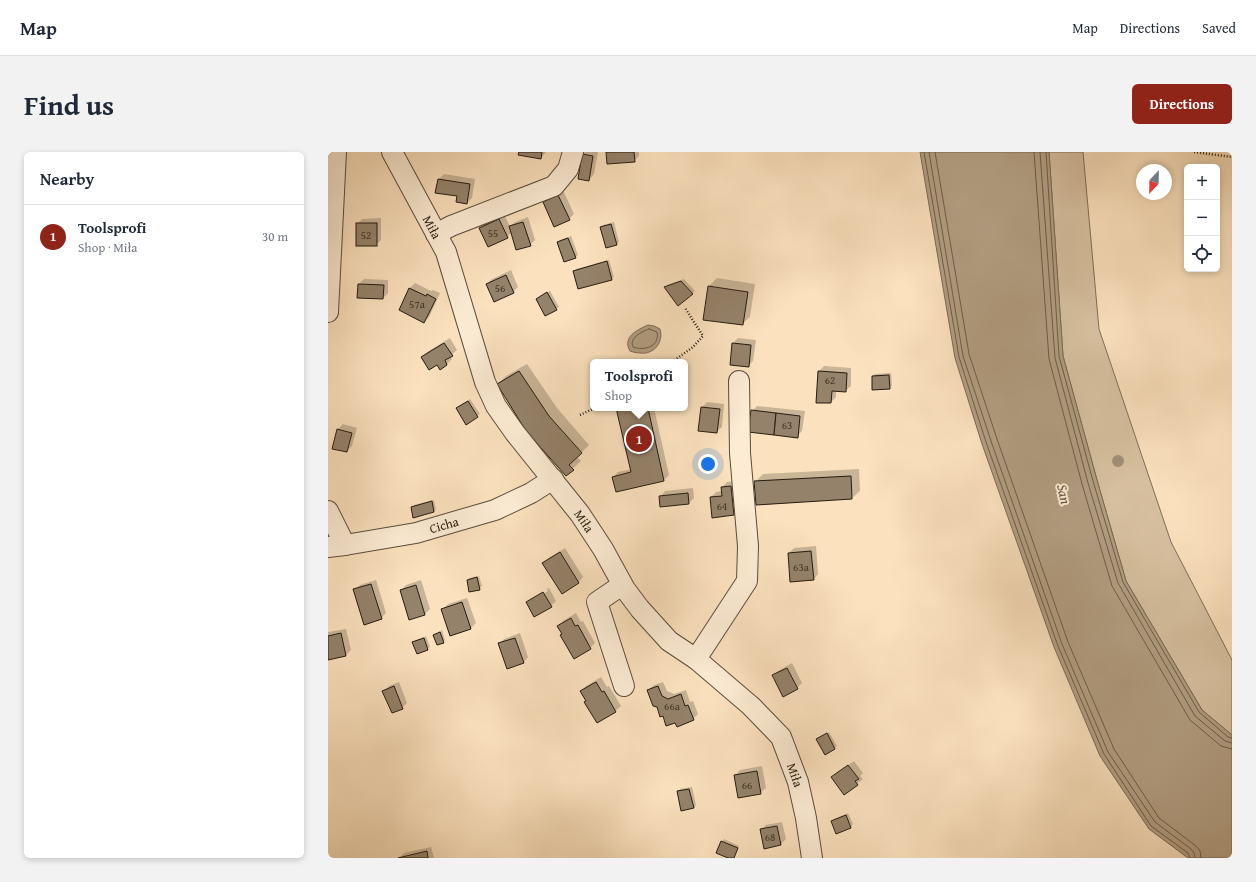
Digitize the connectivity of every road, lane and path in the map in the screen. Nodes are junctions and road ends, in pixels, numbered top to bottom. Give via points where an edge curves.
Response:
1 (336, 152) edge
2 (392, 152) edge
3 (573, 152) edge
4 (1194, 152) edge
5 (1232, 158) edge
6 (436, 234) junction
7 (685, 308) dead end
8 (328, 312) edge
9 (676, 359) edge
10 (739, 381) dead end
11 (590, 410) edge
12 (580, 415) dead end
13 (553, 479) junction
14 (328, 510) edge
15 (336, 546) edge
16 (622, 585) junction
17 (696, 659) junction
18 (624, 686) dead end
19 (812, 858) edge

1 - 8 street
2 - 6 street, Miła
3 - 6 street via 568,168 554,186
4 - 5 path
6 - 13 street, Miła via 446,252 485,382 496,406
7 - 9 path via 703,336
10 - 17 street via 740,453 748,546 747,581
11 - 12 path
13 - 15 street, Cicha via 495,510 416,533
13 - 16 street, Miła via 603,549
14 - 15 street
16 - 17 street, Miła via 669,641
16 - 18 street via 597,602
17 - 19 street, Miła via 751,706 781,737 798,782

